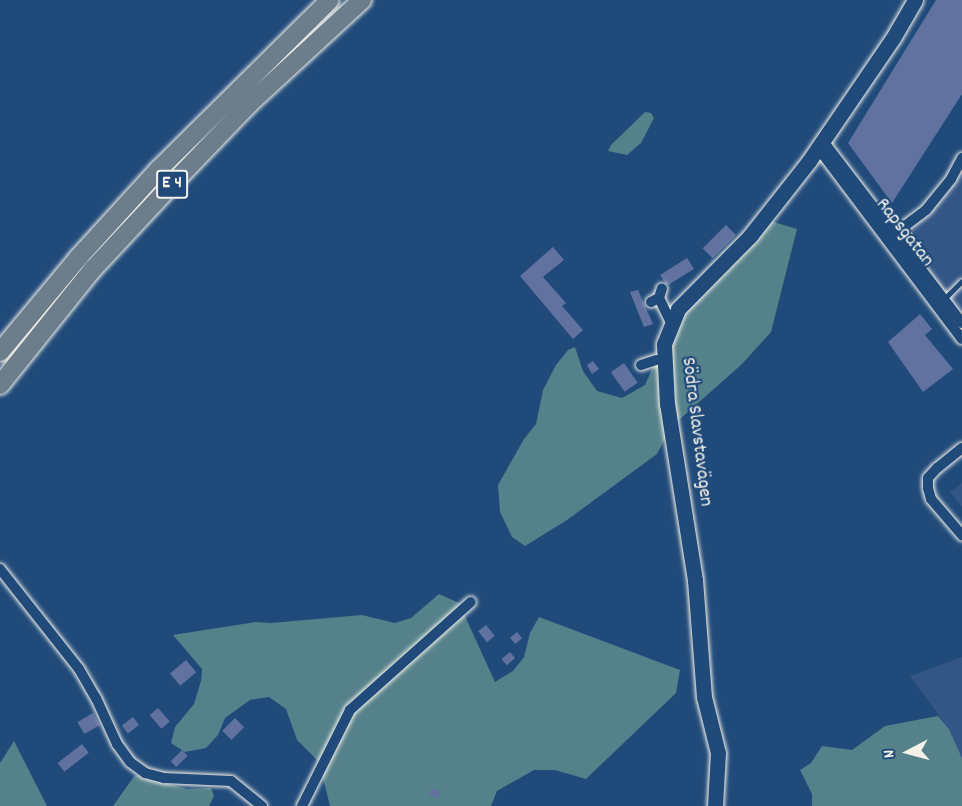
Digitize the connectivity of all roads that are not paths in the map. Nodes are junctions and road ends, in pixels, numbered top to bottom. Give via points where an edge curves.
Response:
1 (330, 0) edge
2 (362, 0) edge
3 (915, 0) edge
4 (820, 145) junction
5 (962, 158) edge
6 (890, 238) junction
7 (962, 281) edge
8 (657, 296) dead end
9 (941, 303) junction
10 (962, 323) edge
11 (672, 325) junction
12 (962, 339) edge
13 (0, 352) edge
14 (656, 360) dead end
15 (641, 364) dead end
16 (0, 385) edge
17 (962, 448) edge
18 (962, 535) edge
19 (0, 570) edge
20 (471, 602) dead end
21 (262, 806) edge
22 (302, 806) edge
23 (715, 806) edge

1 - 13 highway, E 4 via 159,169
2 - 16 highway, E 4 via 249,104 175,181 93,269
3 - 4 street, Södra Slavstavägen via 894,38
4 - 6 street, Rapsgatan
4 - 11 street, Södra Slavstavägen via 750,236 678,309
5 - 6 street via 926,210
6 - 9 street, Rapsgatan
7 - 9 lane
8 - 11 street
9 - 10 street, Rapsgatan
9 - 12 street, Rapsgatan
11 - 23 street, Södra Slavstavägen via 664,344 667,403 695,580 704,697 718,753
14 - 15 street
17 - 18 street via 928,478 928,488 931,499
19 - 21 street via 85,677 117,744 130,762 164,778 231,781
20 - 22 street via 350,710

